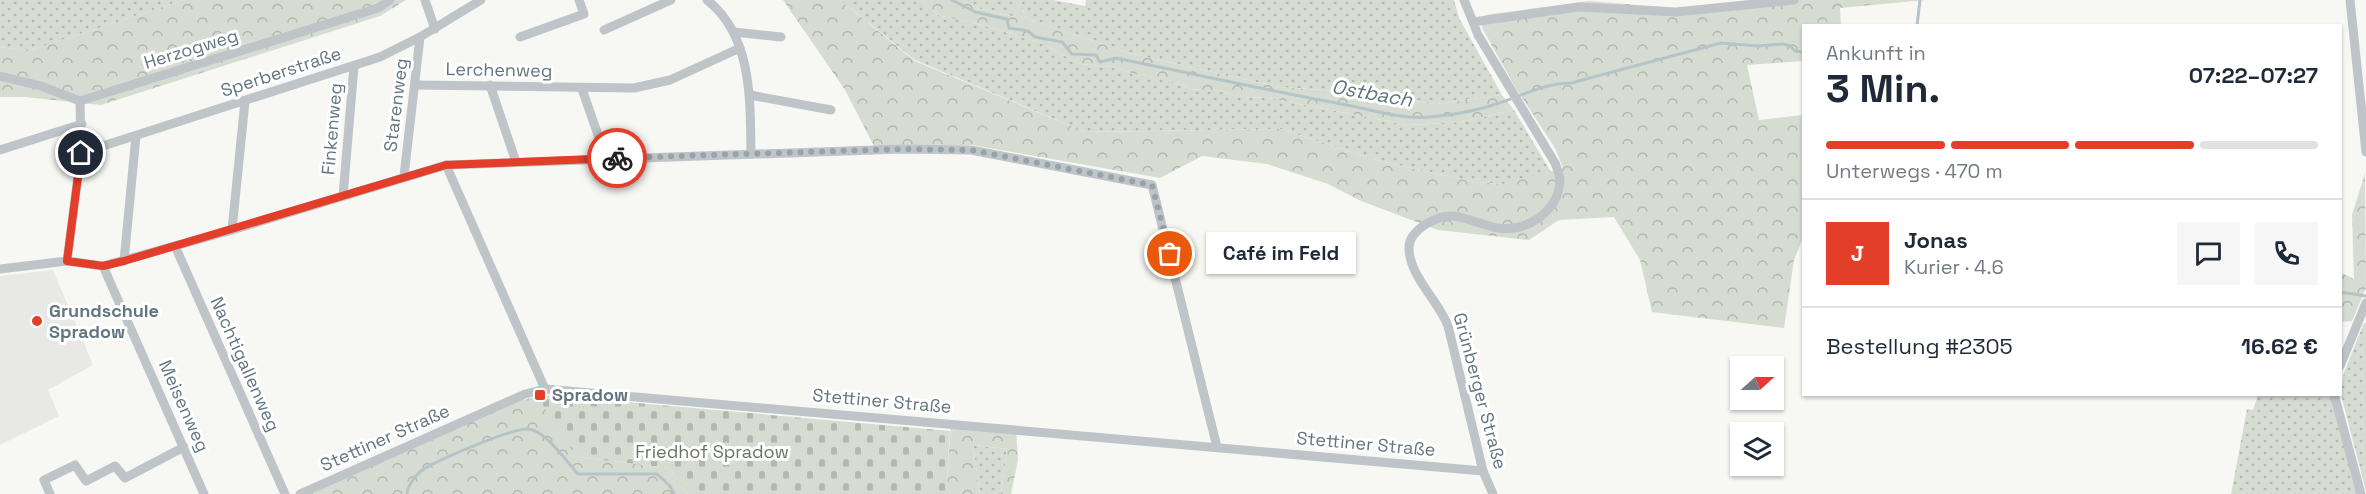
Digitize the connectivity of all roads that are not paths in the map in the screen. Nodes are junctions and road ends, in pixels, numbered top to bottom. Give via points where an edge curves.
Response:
1 (390, 0) edge
2 (425, 0) edge
3 (481, 0) edge
4 (579, 0) edge
5 (671, 0) edge
6 (707, 0) edge
7 (1464, 0) edge
8 (1794, 0) edge
9 (2350, 0) edge
10 (1473, 22) junction
11 (435, 29) junction
12 (604, 30) dead end
13 (734, 32) junction
14 (520, 37) dead end
15 (782, 37) dead end
16 (420, 38) junction
17 (740, 48) junction
18 (354, 66) junction
19 (0, 76) edge
20 (416, 85) junction
21 (490, 85) junction
22 (582, 88) junction
23 (750, 95) junction
24 (80, 101) junction
25 (245, 101) junction
26 (831, 110) dead end
27 (81, 124) junction
28 (136, 136) junction
29 (0, 150) edge
30 (2366, 152) edge
31 (81, 153) junction
32 (751, 154) junction
33 (606, 159) junction
34 (516, 162) junction
35 (446, 165) junction
36 (405, 176) junction
37 (343, 196) junction
38 (232, 230) junction
39 (175, 246) junction
40 (67, 261) junction
41 (124, 261) junction
42 (103, 266) junction
43 (0, 269) edge
44 (2366, 303) edge
45 (2342, 361) edge
46 (545, 389) junction
47 (2335, 396) edge
48 (184, 447) junction
49 (1216, 447) junction
50 (1483, 471) junction
51 (50, 494) edge
52 (204, 494) edge
53 (285, 494) edge
54 (300, 494) edge
55 (1493, 494) edge
56 (2361, 494) edge

1 - 24 street, Herzogweg via 378,8
2 - 11 street
3 - 11 street, Sperberstraße
4 - 14 street via 584,14
5 - 12 street
6 - 13 street
7 - 10 street
8 - 10 street via 1677,12 1580,7
9 - 30 street
10 - 50 street, Grünberger Straße via 1556,163 1560,180 1548,211 1522,227 1499,228 1452,216 1434,220 1418,230 1408,245 1415,270 1448,326
11 - 16 street, Sperberstraße
13 - 15 street
13 - 17 street
16 - 18 street, Sperberstraße
16 - 20 street, Starenweg
17 - 22 street, Lerchenweg via 648,86
17 - 23 street
18 - 25 street, Sperberstraße
18 - 37 street, Finkenweg
19 - 24 street
20 - 21 street, Lerchenweg
20 - 36 street, Starenweg
21 - 22 street, Lerchenweg
21 - 34 street
22 - 33 street
23 - 26 street
23 - 32 street
24 - 27 street
25 - 28 street, Sperberstraße
25 - 38 street
27 - 29 street
27 - 31 street
28 - 31 street, Sperberstraße
28 - 41 street
31 - 40 street
32 - 33 street
32 - 49 street via 971,150 1152,185
33 - 34 street
34 - 35 street
35 - 36 street
35 - 46 street
36 - 37 street
37 - 38 street
38 - 39 street
39 - 41 street
39 - 53 street, Nachtigallenweg
40 - 42 street
40 - 43 street
41 - 42 street
42 - 48 street, Meisenweg
44 - 45 street
46 - 49 street, Stettiner Straße
46 - 54 street, Stettiner Straße via 525,394
47 - 56 street
48 - 51 street via 124,478 115,466 86,481 75,465 44,480
48 - 52 street, Meisenweg
49 - 50 street, Stettiner Straße
50 - 55 street, Grünberger Straße

